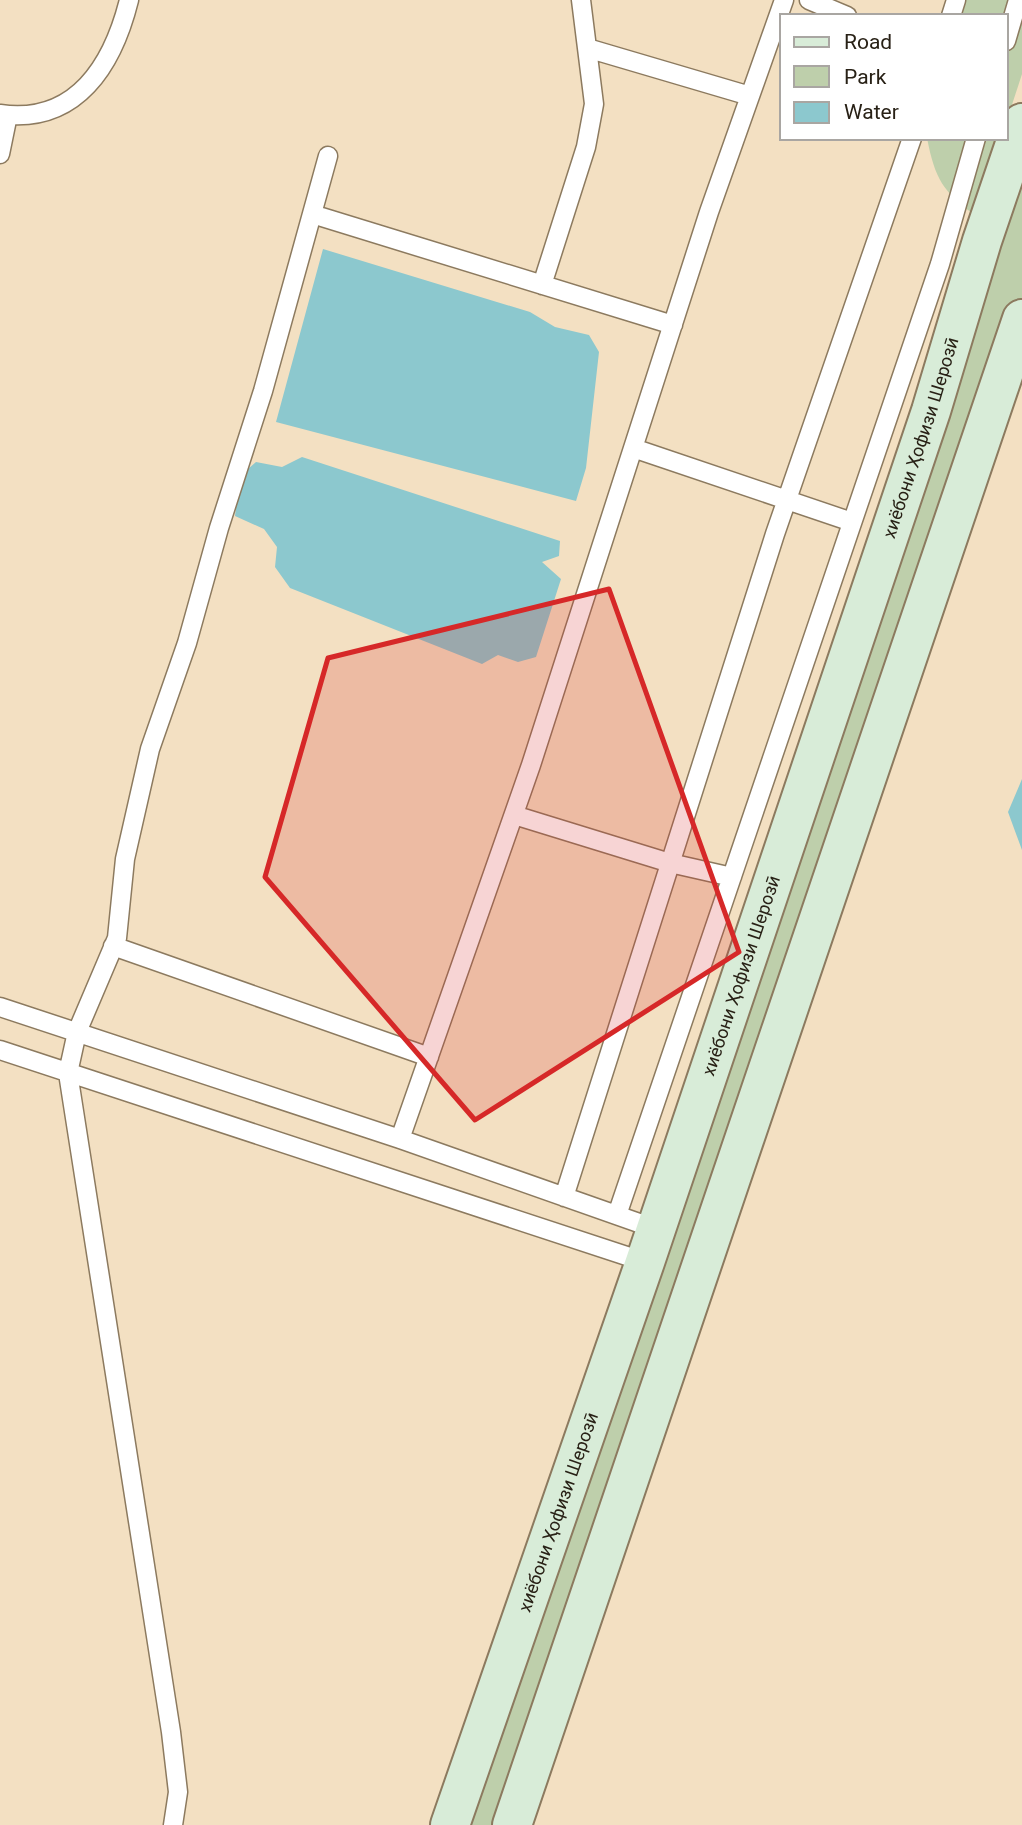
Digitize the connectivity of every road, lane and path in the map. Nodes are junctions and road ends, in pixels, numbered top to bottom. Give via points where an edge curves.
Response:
1 (129, 0) edge
2 (581, 0) edge
3 (784, 0) edge
4 (810, 0) edge
5 (1018, 0) edge
6 (842, 14) edge
7 (1008, 34) edge
8 (587, 48) junction
9 (750, 96) junction
10 (4, 115) edge
11 (1022, 122) edge
12 (911, 140) edge
13 (975, 140) edge
14 (0, 154) edge
15 (328, 156) dead end
16 (312, 214) junction
17 (542, 285) junction
18 (1022, 319) edge
19 (673, 325) junction
20 (633, 448) junction
21 (787, 499) junction
22 (852, 522) junction
23 (514, 815) junction
24 (670, 863) junction
25 (732, 877) junction
26 (113, 946) junction
27 (0, 1007) edge
28 (77, 1032) junction
29 (0, 1050) edge
30 (429, 1057) junction
31 (68, 1073) junction
32 (400, 1139) junction
33 (564, 1197) junction
34 (617, 1215) junction
35 (651, 1245) junction
36 (173, 1825) edge
37 (450, 1825) edge
38 (512, 1825) edge

1 - 10 lane via 120,37 100,71 77,97 44,111
2 - 8 lane
3 - 9 lane
4 - 6 lane
5 - 7 lane
8 - 9 lane
8 - 17 lane via 594,104 586,147
9 - 19 lane
10 - 14 lane
11 - 35 main road, хиёбони Ҳофизи Шерозӣ via 926,424
12 - 21 lane
13 - 22 lane via 940,264
15 - 16 lane
16 - 17 lane
16 - 26 lane via 187,643 150,749 125,859
17 - 19 lane
18 - 38 main road
19 - 20 lane
20 - 21 lane
20 - 23 lane
21 - 22 lane
21 - 24 lane
22 - 25 lane
23 - 24 lane
23 - 30 lane
24 - 25 lane
24 - 33 lane
25 - 34 lane
26 - 28 lane
26 - 30 lane
27 - 28 lane
28 - 31 lane
28 - 32 lane
29 - 31 lane
30 - 32 lane
31 - 35 lane
31 - 36 lane via 172,1732 178,1792
32 - 33 lane
33 - 34 lane
34 - 35 lane
35 - 37 main road, хиёбони Ҳофизи Шерозӣ

